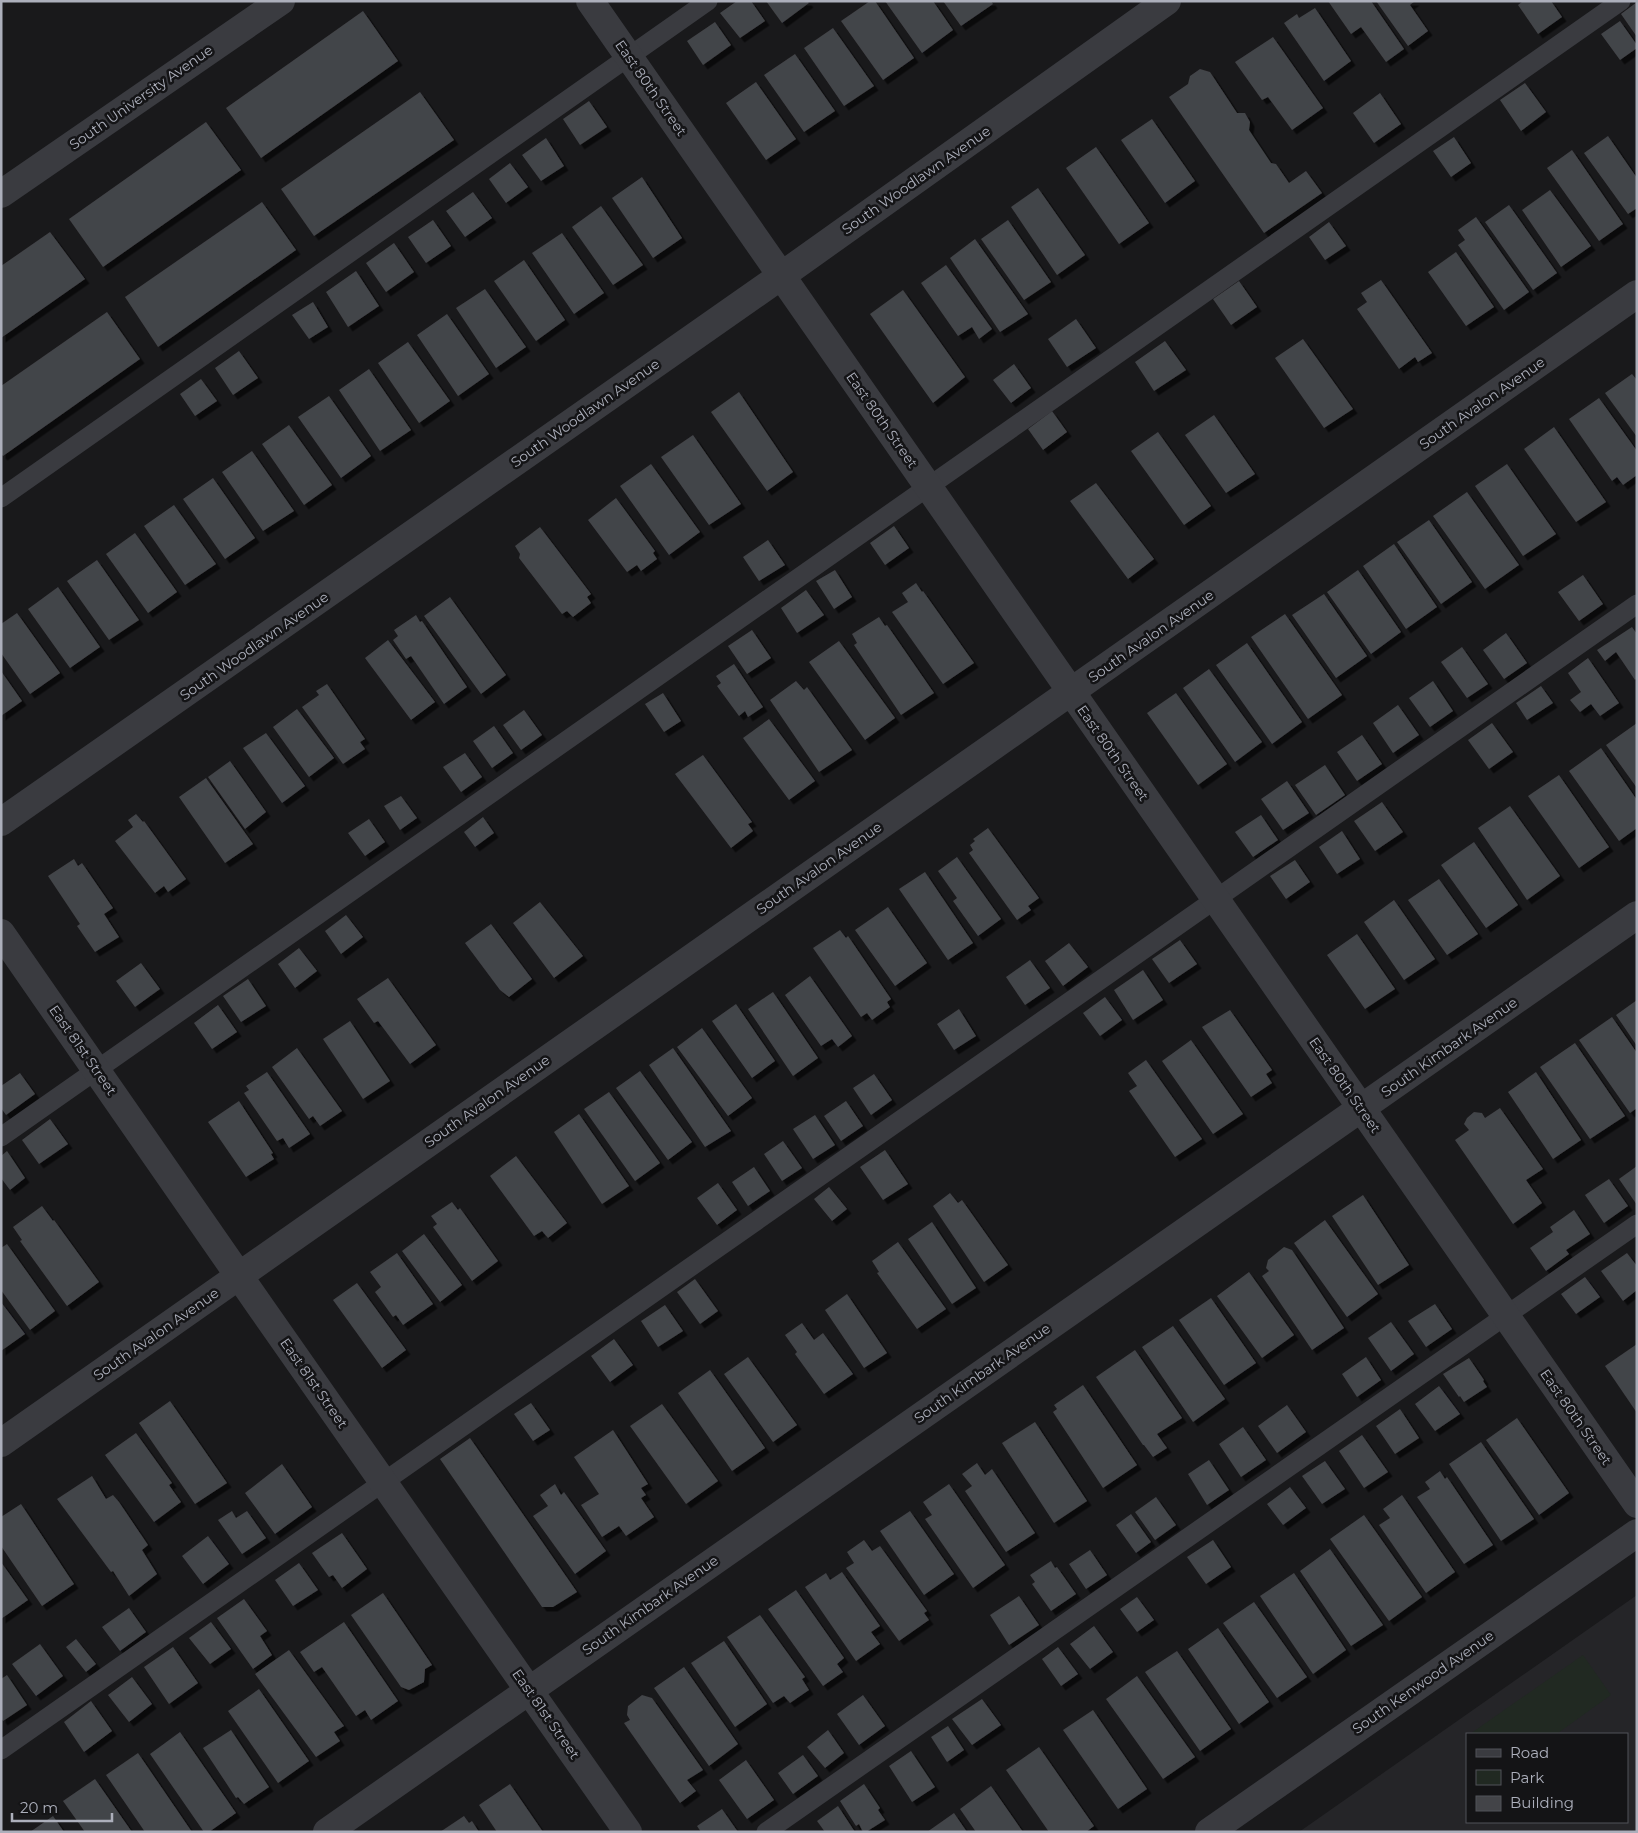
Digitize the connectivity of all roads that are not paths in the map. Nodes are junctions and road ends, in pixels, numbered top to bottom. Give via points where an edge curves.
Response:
1 (280, 1) edge
2 (590, 1) edge
3 (708, 1) edge
4 (1167, 1) edge
5 (1621, 1) edge
6 (629, 57) junction
7 (1, 194) edge
8 (781, 276) junction
9 (1637, 294) edge
10 (928, 486) junction
11 (1, 498) edge
12 (1637, 604) edge
13 (1071, 692) junction
14 (1, 822) edge
15 (1215, 899) junction
16 (1637, 915) edge
17 (1, 932) edge
18 (97, 1070) junction
19 (1361, 1108) junction
20 (1, 1137) edge
21 (1637, 1224) edge
22 (239, 1276) junction
23 (1506, 1316) junction
24 (1, 1443) edge
25 (383, 1482) junction
26 (1637, 1504) edge
27 (1637, 1533) edge
28 (529, 1689) junction
29 (1, 1750) edge
30 (327, 1832) edge
31 (628, 1832) edge
32 (766, 1832) edge
33 (1210, 1832) edge

1 - 7 street, South University Avenue
2 - 6 street, East 80th Street
3 - 6 lane
4 - 8 street, South Woodlawn Avenue
5 - 10 lane
6 - 8 street, East 80th Street
6 - 11 lane
8 - 10 street, East 80th Street
8 - 14 street, South Woodlawn Avenue
9 - 13 street, South Avalon Avenue
10 - 13 street, East 80th Street
10 - 18 lane
12 - 15 lane
13 - 15 street, East 80th Street
13 - 22 street, South Avalon Avenue
15 - 19 street, East 80th Street
15 - 25 lane
16 - 19 street, South Kimbark Avenue
17 - 18 street, East 81st Street
18 - 20 lane
18 - 22 street, East 81st Street
19 - 23 street, East 80th Street
19 - 28 street, South Kimbark Avenue
21 - 23 lane
22 - 24 street, South Avalon Avenue
22 - 25 street, East 81st Street
23 - 26 street, East 80th Street
23 - 32 lane
25 - 28 street, East 81st Street
25 - 29 lane
27 - 33 street, South Kenwood Avenue
28 - 30 street, South Kimbark Avenue
28 - 31 street, East 81st Street

